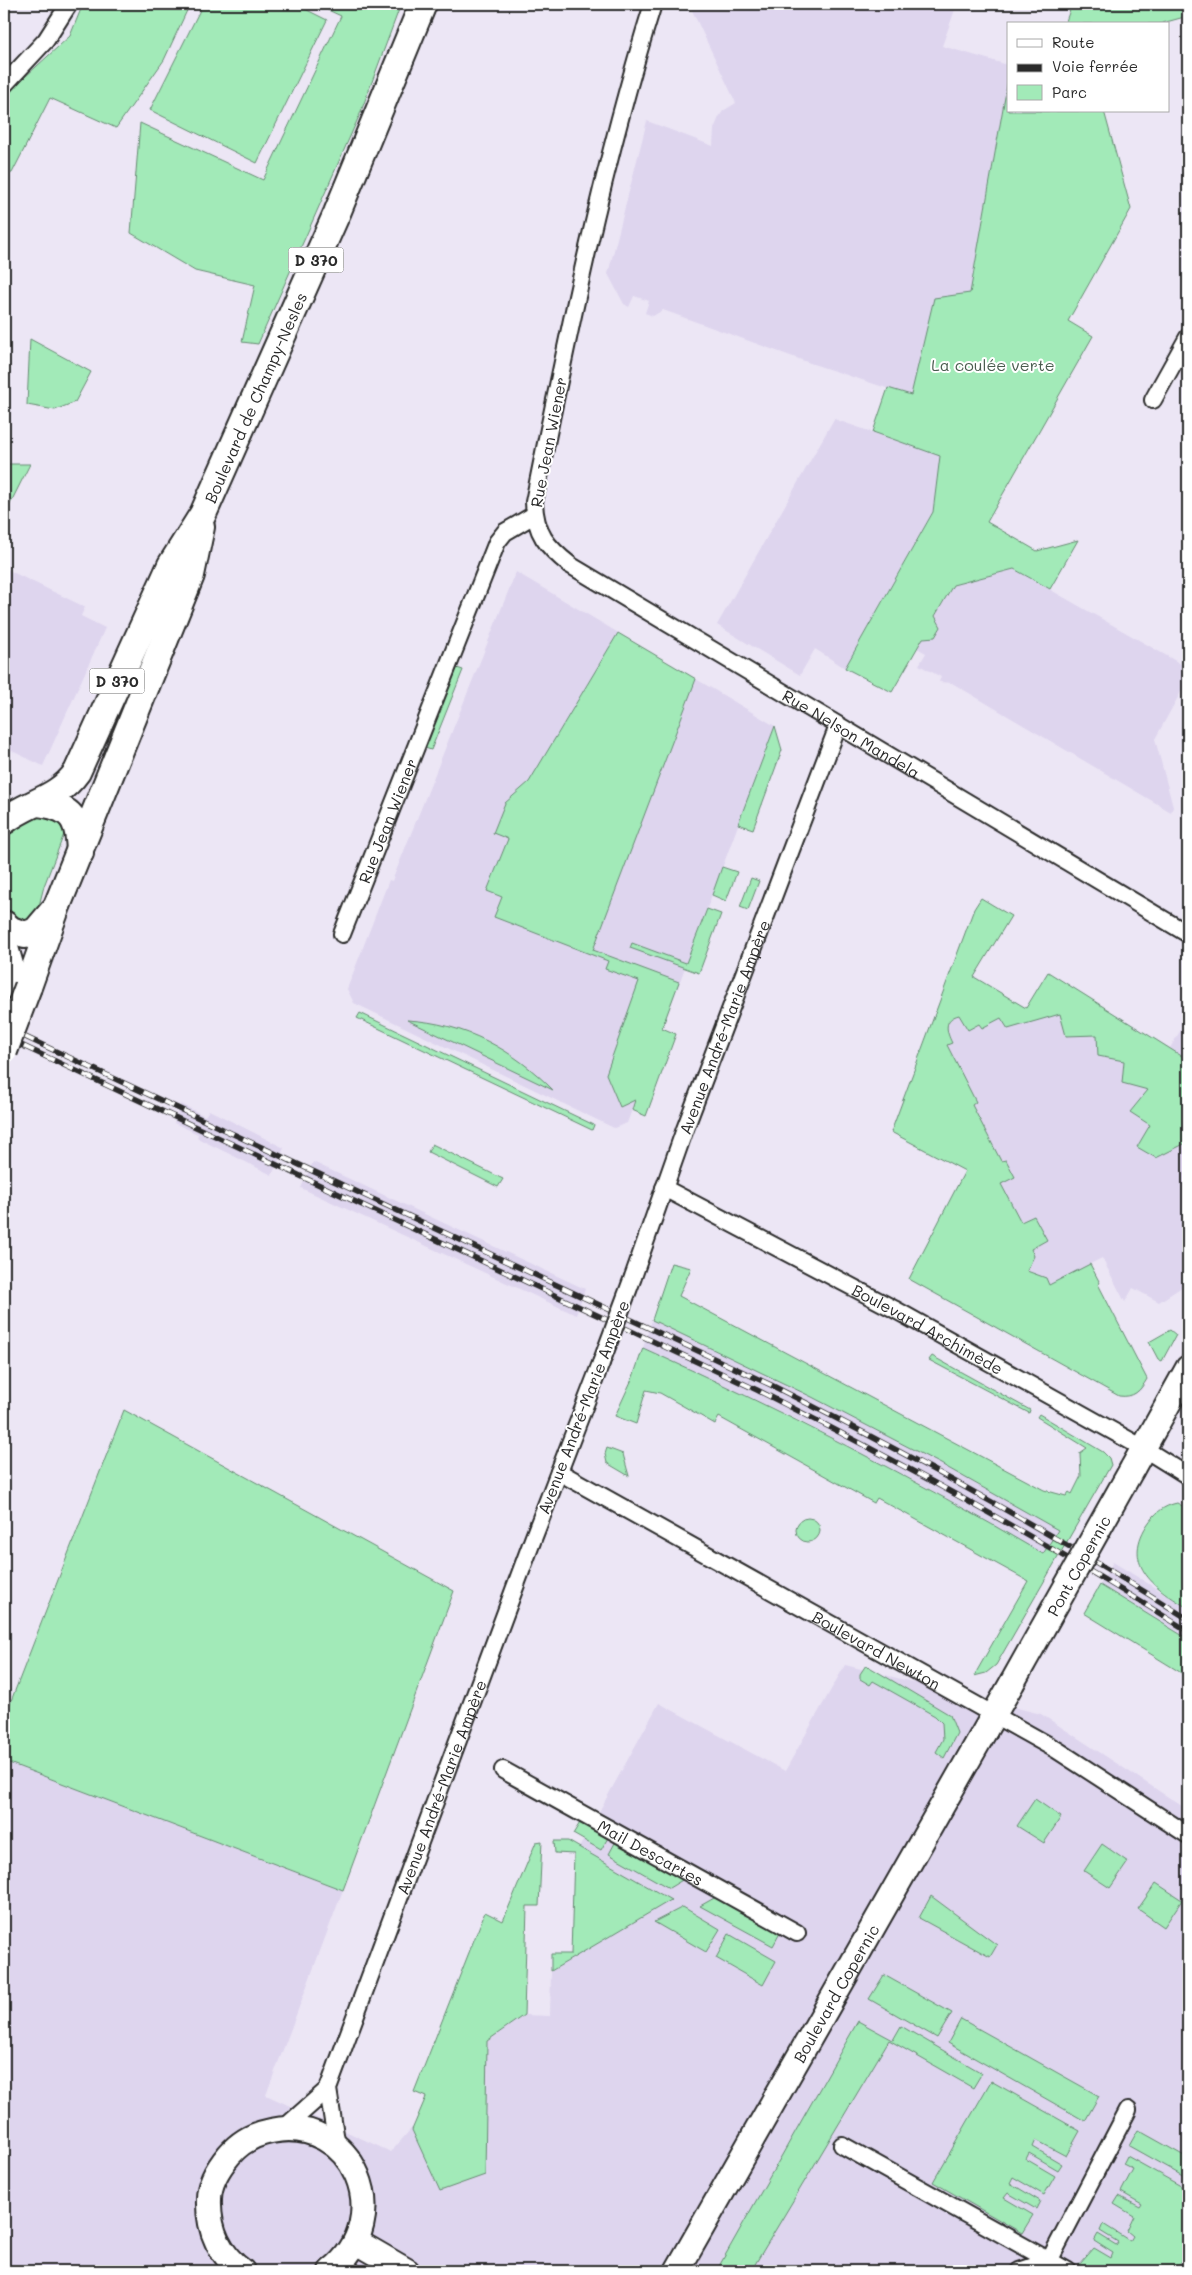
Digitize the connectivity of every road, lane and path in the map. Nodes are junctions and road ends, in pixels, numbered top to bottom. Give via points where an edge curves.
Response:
1 (69, 4) edge
2 (423, 4) edge
3 (653, 4) edge
4 (4, 85) edge
5 (1188, 337) edge
6 (1153, 400) dead end
7 (203, 514) junction
8 (534, 515) junction
9 (838, 726) junction
10 (38, 803) junction
11 (4, 821) edge
12 (80, 853) junction
13 (57, 906) junction
14 (4, 924) edge
15 (342, 934) dead end
16 (1188, 934) edge
17 (4, 944) edge
18 (13, 985) edge
19 (4, 1051) edge
20 (664, 1188) junction
21 (1188, 1368) edge
22 (1144, 1448) junction
23 (559, 1472) junction
24 (1188, 1476) edge
25 (994, 1715) junction
26 (504, 1770) dead end
27 (1188, 1835) edge
28 (797, 1934) dead end
29 (328, 2089) junction
30 (1128, 2110) dead end
31 (283, 2128) junction
32 (842, 2145) dead end
33 (337, 2147) junction
34 (357, 2242) junction
35 (1050, 2266) edge
36 (342, 2268) edge
37 (236, 2269) edge
38 (407, 2271) edge
39 (677, 2271) edge
40 (1019, 2271) edge
41 (1068, 2271) edge

1 - 4 street via 46,40
2 - 7 main road, Boulevard de Champy-Nesles / D 370 via 344,196
3 - 8 street, Rue Jean Wiener via 610,157 542,459
5 - 6 street
7 - 10 main road, D 370 via 171,565 77,772 58,792
7 - 12 main road, D 370 via 192,575
8 - 9 street, Rue Nelson Mandela via 551,550 570,566
8 - 15 street, Rue Jean Wiener via 506,532 497,542
9 - 16 street, Rue Nelson Mandela
9 - 20 street, Avenue André-Marie Ampère
10 - 11 main road, D 370 via 17,811
10 - 12 main road via 53,805 69,813 77,826
12 - 13 main road
13 - 14 main road via 36,931 25,935
13 - 18 main road
17 - 18 main road
18 - 19 main road, bridge
20 - 22 street, Boulevard Archimède via 894,1309
20 - 23 street, Avenue André-Marie Ampère, bridge
21 - 22 street
22 - 24 street, Boulevard Archimède
22 - 25 street, Pont Copernic, bridge
23 - 25 street, Boulevard Newton
23 - 29 street, Avenue André-Marie Ampère
25 - 27 street, Boulevard Newton via 1057,1750
25 - 39 street, Boulevard Copernic
26 - 28 street, Mail Descartes
29 - 31 street, Avenue André-Marie Ampère
29 - 33 street, Avenue André-Marie Ampère
30 - 35 street
31 - 33 street via 320,2136
31 - 37 street via 257,2134 235,2148 218,2168 209,2192 208,2218 216,2243
32 - 35 street
33 - 34 street via 354,2167 363,2191 364,2217
34 - 36 street
34 - 38 street
35 - 40 street
35 - 41 street

